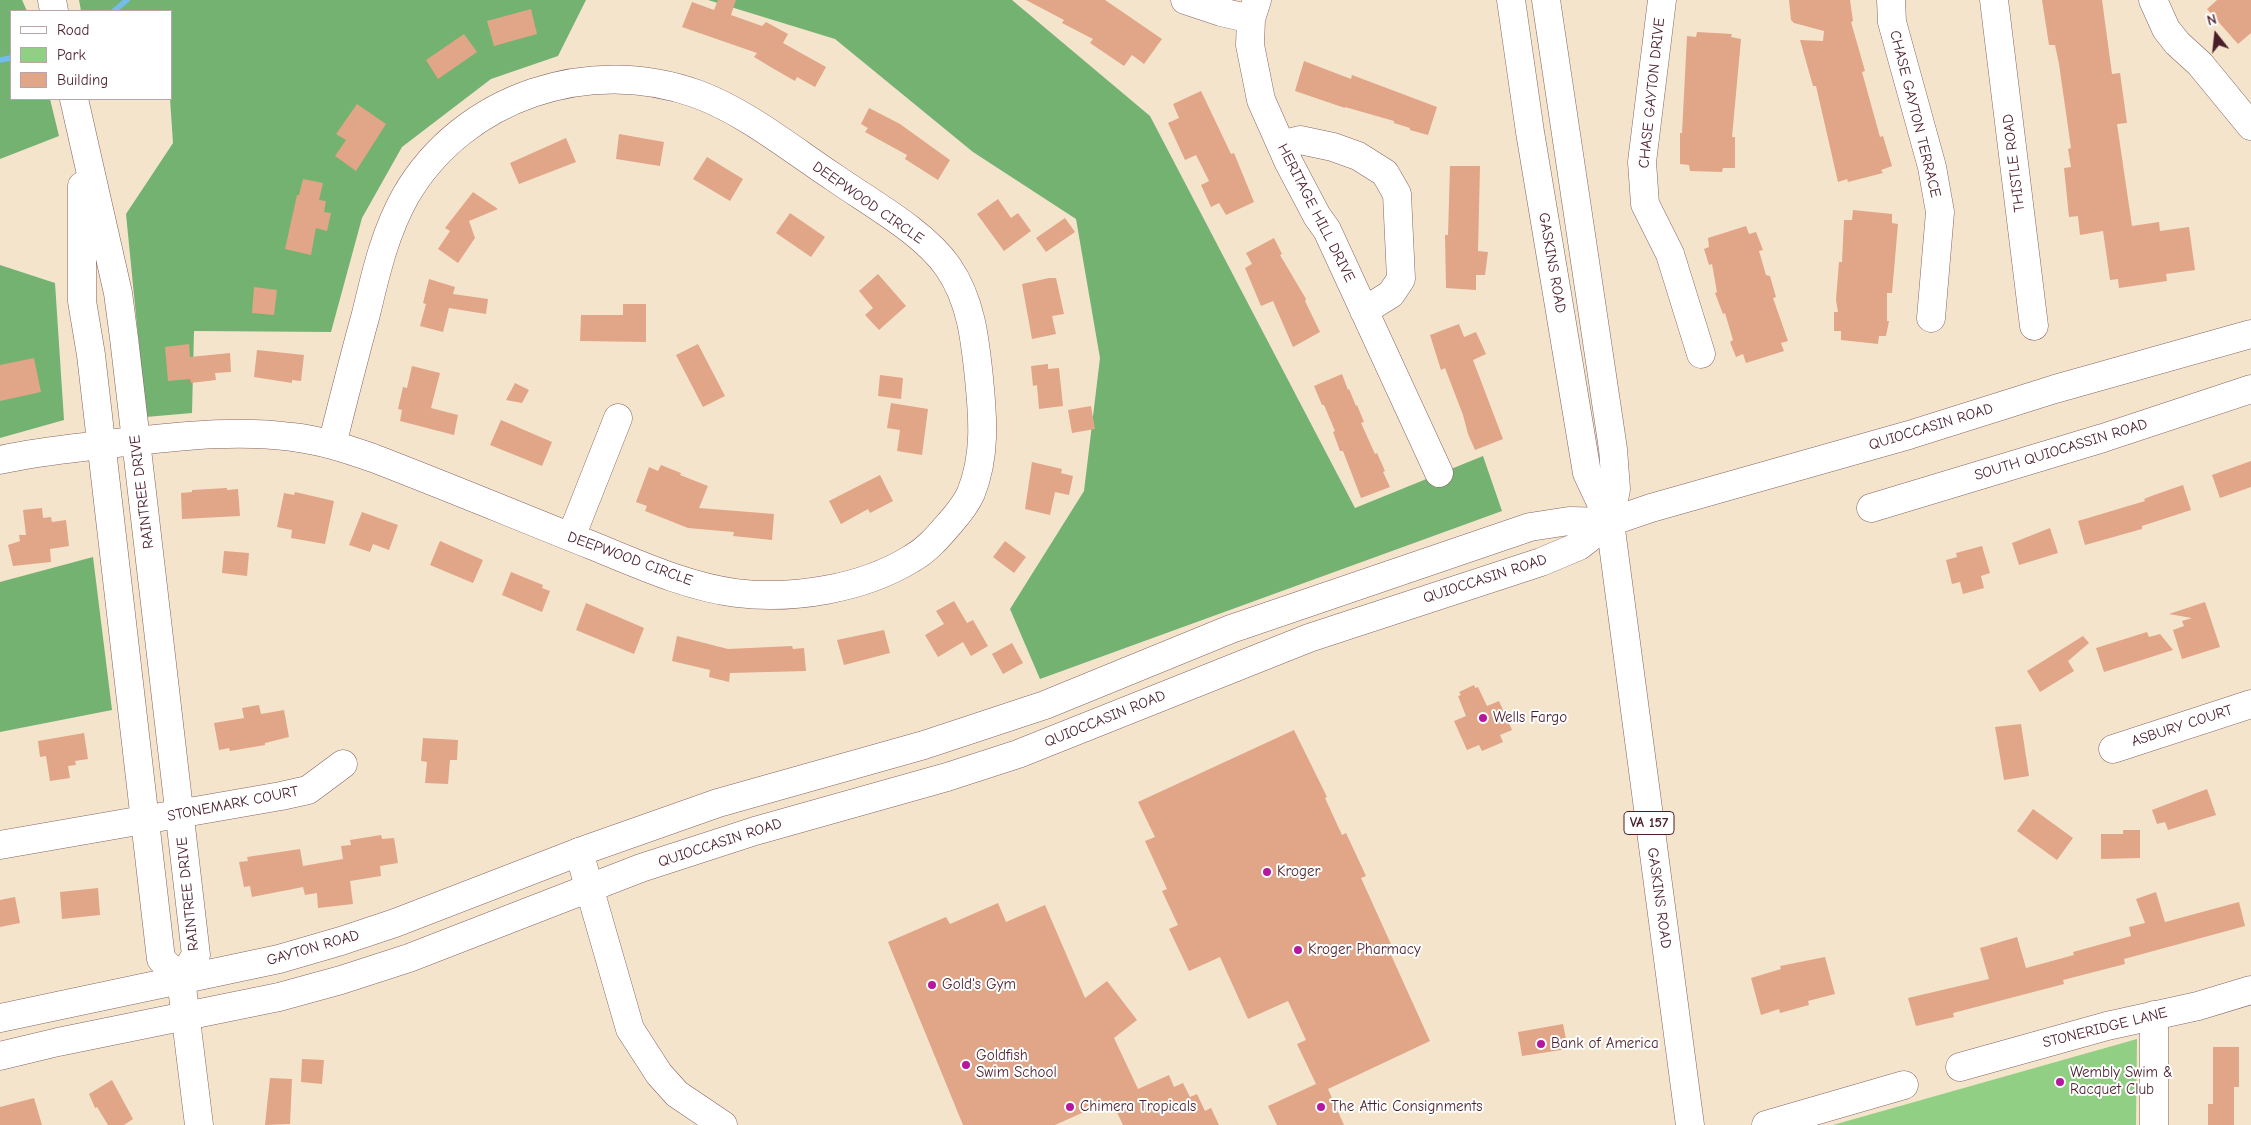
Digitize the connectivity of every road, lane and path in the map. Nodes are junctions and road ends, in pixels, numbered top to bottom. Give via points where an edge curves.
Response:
1 (1185, 0) edge
2 (1511, 0) edge
3 (1546, 0) edge
4 (1662, 0) edge
5 (1891, 0) edge
6 (1994, 0) edge
7 (2153, 0) edge
8 (1254, 10) edge
9 (74, 100) edge
10 (2251, 126) edge
11 (82, 140) junction
12 (1281, 145) junction
13 (1364, 311) junction
14 (1931, 318) dead end
15 (2034, 326) dead end
16 (2251, 334) edge
17 (1701, 354) dead end
18 (2251, 389) edge
19 (618, 418) dead end
20 (136, 442) junction
21 (100, 445) junction
22 (332, 445) junction
23 (0, 460) edge
24 (1439, 473) dead end
25 (1871, 508) dead end
26 (1610, 522) junction
27 (571, 537) junction
28 (2251, 704) edge
29 (2113, 749) dead end
30 (343, 764) dead end
31 (179, 814) junction
32 (145, 820) junction
33 (0, 845) edge
34 (579, 852) junction
35 (589, 888) junction
36 (181, 979) junction
37 (2251, 990) edge
38 (2154, 1015) junction
39 (186, 1017) junction
40 (0, 1018) edge
41 (0, 1056) edge
42 (1960, 1067) dead end
43 (1904, 1085) dead end
44 (199, 1125) edge
45 (723, 1125) edge
46 (1690, 1125) edge
47 (1766, 1125) edge
48 (2154, 1125) edge

1 - 8 street via 1221,12
2 - 26 street, GASKINS ROAD via 1588,473
3 - 26 street, GASKINS ROAD via 1613,449 1616,489
4 - 17 street, CHASE GAYTON DRIVE via 1642,162 1645,204 1670,254
5 - 14 street, CHASE GAYTON TERRACE via 1892,22 1932,167 1940,212
6 - 15 street, THISTLE ROAD
7 - 10 street via 2166,29 2200,64
8 - 12 street, HERITAGE HILL DRIVE via 1250,45 1261,100
9 - 11 street, RAINTREE DRIVE
11 - 20 street, RAINTREE DRIVE via 118,293
11 - 21 street, RAINTREE DRIVE via 82,301
12 - 13 street, HERITAGE HILL DRIVE via 1317,216 1328,230
12 - 13 street via 1300,140 1358,156 1385,173 1397,194 1401,279 1391,294
13 - 24 street, HERITAGE HILL DRIVE
16 - 26 street, QUIOCCASIN ROAD via 2055,388 1909,435 1684,497
18 - 25 street, SOUTH QUIOCASSIN ROAD via 2103,438
19 - 27 street
20 - 21 street, DEEPWOOD CIRCLE
20 - 22 street, DEEPWOOD CIRCLE via 240,434 292,437
20 - 31 street, RAINTREE DRIVE
21 - 23 street, DEEPWOOD CIRCLE
21 - 32 street, RAINTREE DRIVE
22 - 27 street, DEEPWOOD CIRCLE via 421,476
22 - 27 street, DEEPWOOD CIRCLE via 385,238 408,193 442,148 460,132 482,116 530,93 576,81 620,79 664,84 700,95 744,117 904,225 949,268 967,302 970,315 984,425 982,454 970,494 960,513 932,544 912,558 871,577 818,590 775,594 736,592 677,580
26 - 34 street, QUIOCCASIN ROAD via 1569,521 1530,527 1231,629 1045,705 924,745 718,804
26 - 35 street, QUIOCCASIN ROAD via 1579,546 1541,562 1309,638 1018,754 755,831
26 - 46 street, GASKINS ROAD / VA 157
28 - 29 street, ASBURY COURT
30 - 31 street, STONEMARK COURT via 308,790
31 - 32 street, STONEMARK COURT
31 - 36 street, RAINTREE DRIVE via 196,955
32 - 33 street, STONEMARK COURT
32 - 36 street, RAINTREE DRIVE via 161,959
34 - 35 street
34 - 36 street, GAYTON ROAD via 341,941 278,959
35 - 39 street via 409,958 341,980
35 - 45 street via 630,1030 659,1074 677,1094
36 - 39 street
36 - 40 street, GAYTON ROAD
37 - 38 street, STONERIDGE LANE
38 - 42 street, STONERIDGE LANE
38 - 48 street
39 - 41 street
39 - 44 street
43 - 47 street

